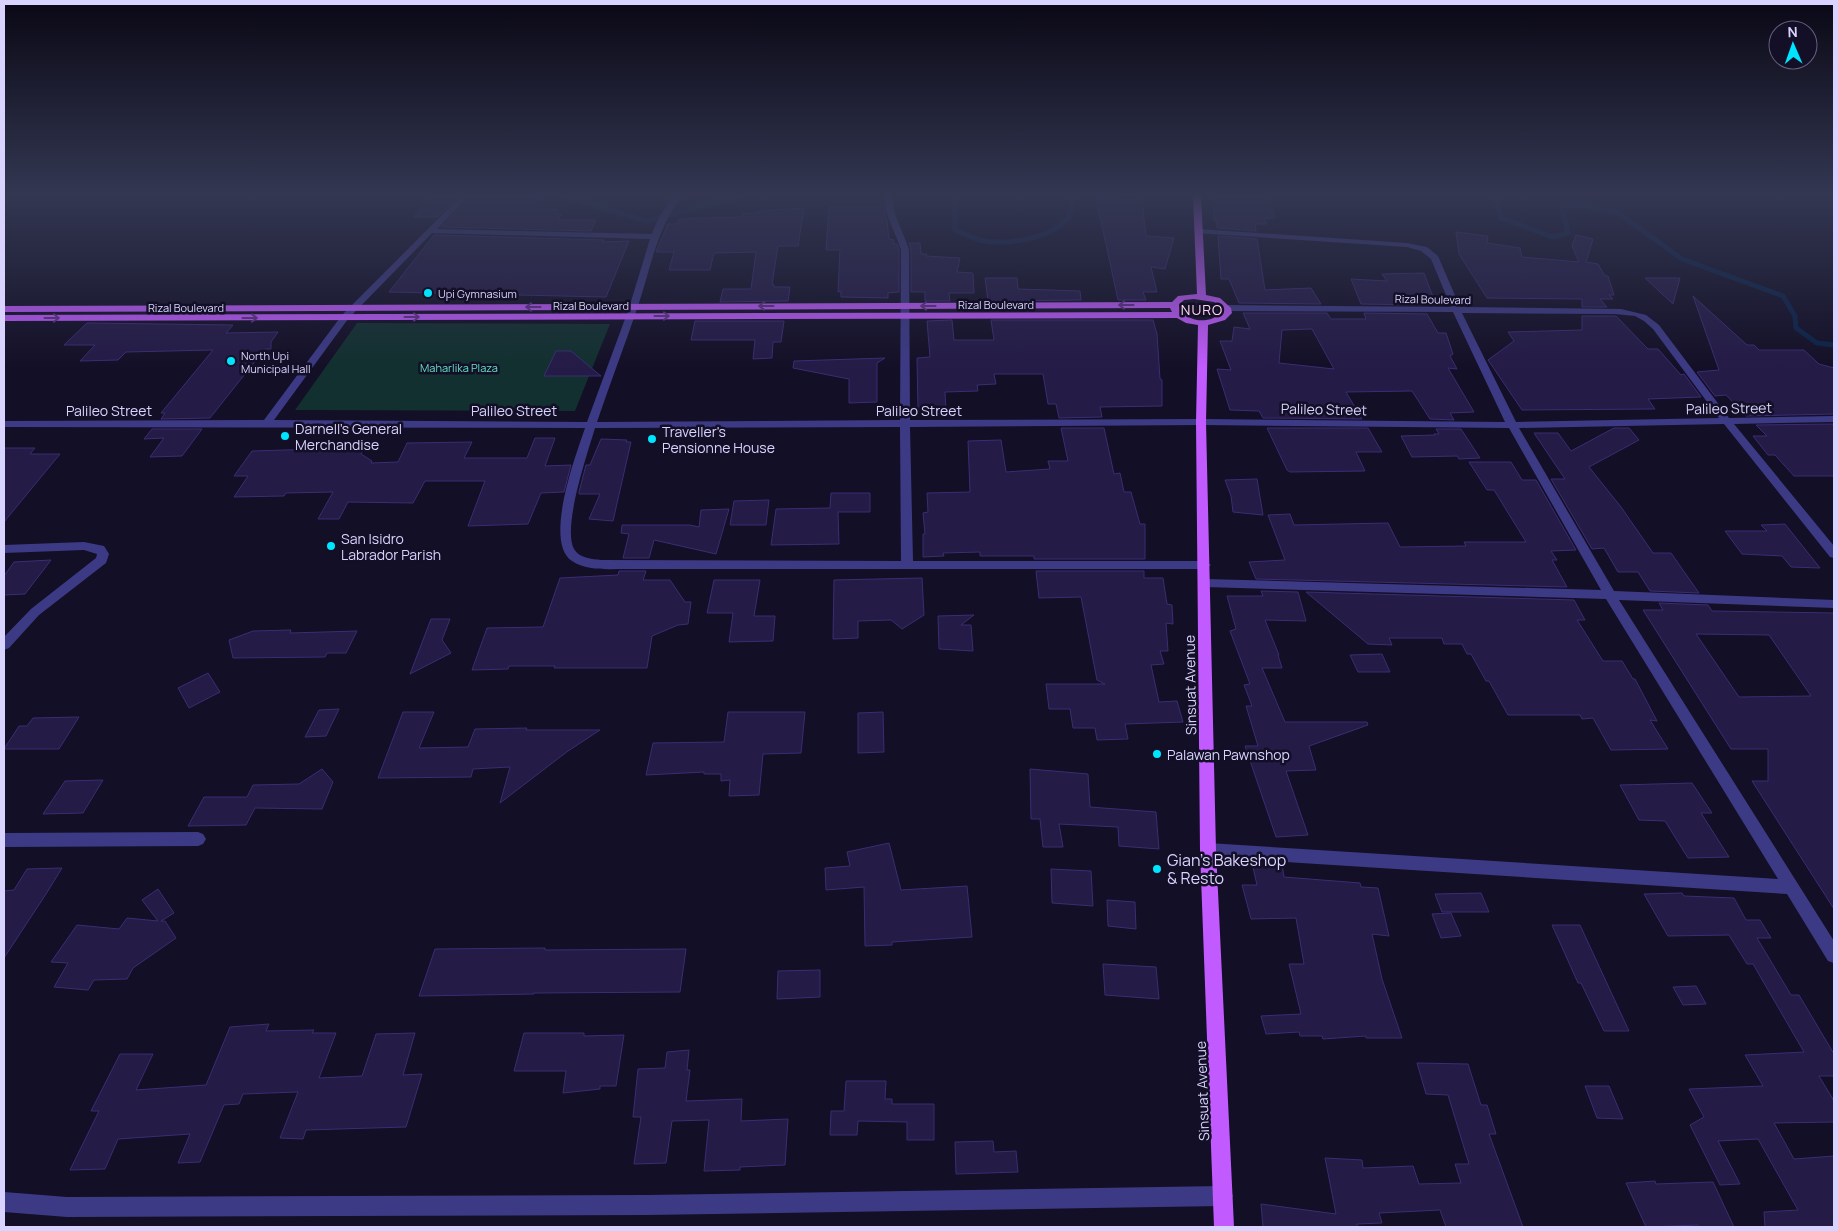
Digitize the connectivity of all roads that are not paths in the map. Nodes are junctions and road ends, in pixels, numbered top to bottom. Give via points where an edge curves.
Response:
1 (408, 253) edge
2 (651, 253) edge
3 (905, 253) edge
4 (1199, 253) edge
5 (1430, 253) edge
6 (1202, 296) junction
7 (1174, 305) junction
8 (354, 308) junction
9 (1227, 308) junction
10 (4, 309) edge
11 (906, 311) junction
12 (1457, 311) junction
13 (632, 312) junction
14 (1179, 315) junction
15 (345, 317) junction
16 (4, 318) edge
17 (1203, 323) junction
18 (1834, 419) edge
19 (1201, 422) junction
20 (1728, 422) junction
21 (267, 423) junction
22 (904, 423) junction
23 (4, 424) edge
24 (591, 425) junction
25 (1512, 425) junction
26 (4, 549) edge
27 (1834, 554) edge
28 (908, 565) junction
29 (1205, 565) junction
30 (1205, 583) junction
31 (1610, 595) junction
32 (1834, 604) edge
33 (4, 645) edge
34 (198, 839) dead end
35 (4, 840) edge
36 (1208, 850) junction
37 (1793, 887) junction
38 (1834, 955) edge
39 (1223, 1196) junction
40 (4, 1202) edge
41 (1224, 1227) edge

1 - 8 street
2 - 13 street
3 - 11 street
4 - 6 main road
5 - 12 street
6 - 7 main road via 1181,298
6 - 9 main road via 1217,300
7 -> 11 main road, Rizal Boulevard
7 - 14 main road
8 - 10 main road, Rizal Boulevard
13 -> 8 main road, Rizal Boulevard
8 - 15 street
9 - 12 street, Rizal Boulevard
9 - 17 main road via 1227,313 1220,320
11 - 13 main road, Rizal Boulevard
11 - 14 main road, Rizal Boulevard
11 - 22 street
12 - 20 street, Rizal Boulevard via 1615,311 1639,315 1656,327
12 - 25 street
15 -> 13 main road, Rizal Boulevard
13 - 24 street
14 - 17 main road, Rizal Boulevard
16 -> 15 main road, Rizal Boulevard
15 - 21 street
17 - 19 main road, Sinsuat Avenue
18 - 20 street, Palileo Street
19 - 22 street, Palileo Street
19 - 25 street, Palileo Street
19 - 29 main road, Sinsuat Avenue
20 - 25 street, Palileo Street
20 - 27 street
21 - 23 street, Palileo Street
21 - 24 street, Palileo Street
22 - 24 street, Palileo Street
22 - 28 street
24 - 28 street via 568,511 565,538 568,550 576,558 588,563 625,565
25 - 31 street
26 - 33 street via 84,546 100,549 103,554 102,560 35,612
28 - 29 street
29 - 30 main road, Sinsuat Avenue
30 - 31 street
30 - 36 main road, Sinsuat Avenue
31 - 32 street
31 - 37 street
34 - 35 street
36 - 37 street
36 - 39 main road, Sinsuat Avenue
37 - 38 street
39 - 40 street via 627,1205 67,1207
39 - 41 main road, Sinsuat Avenue

